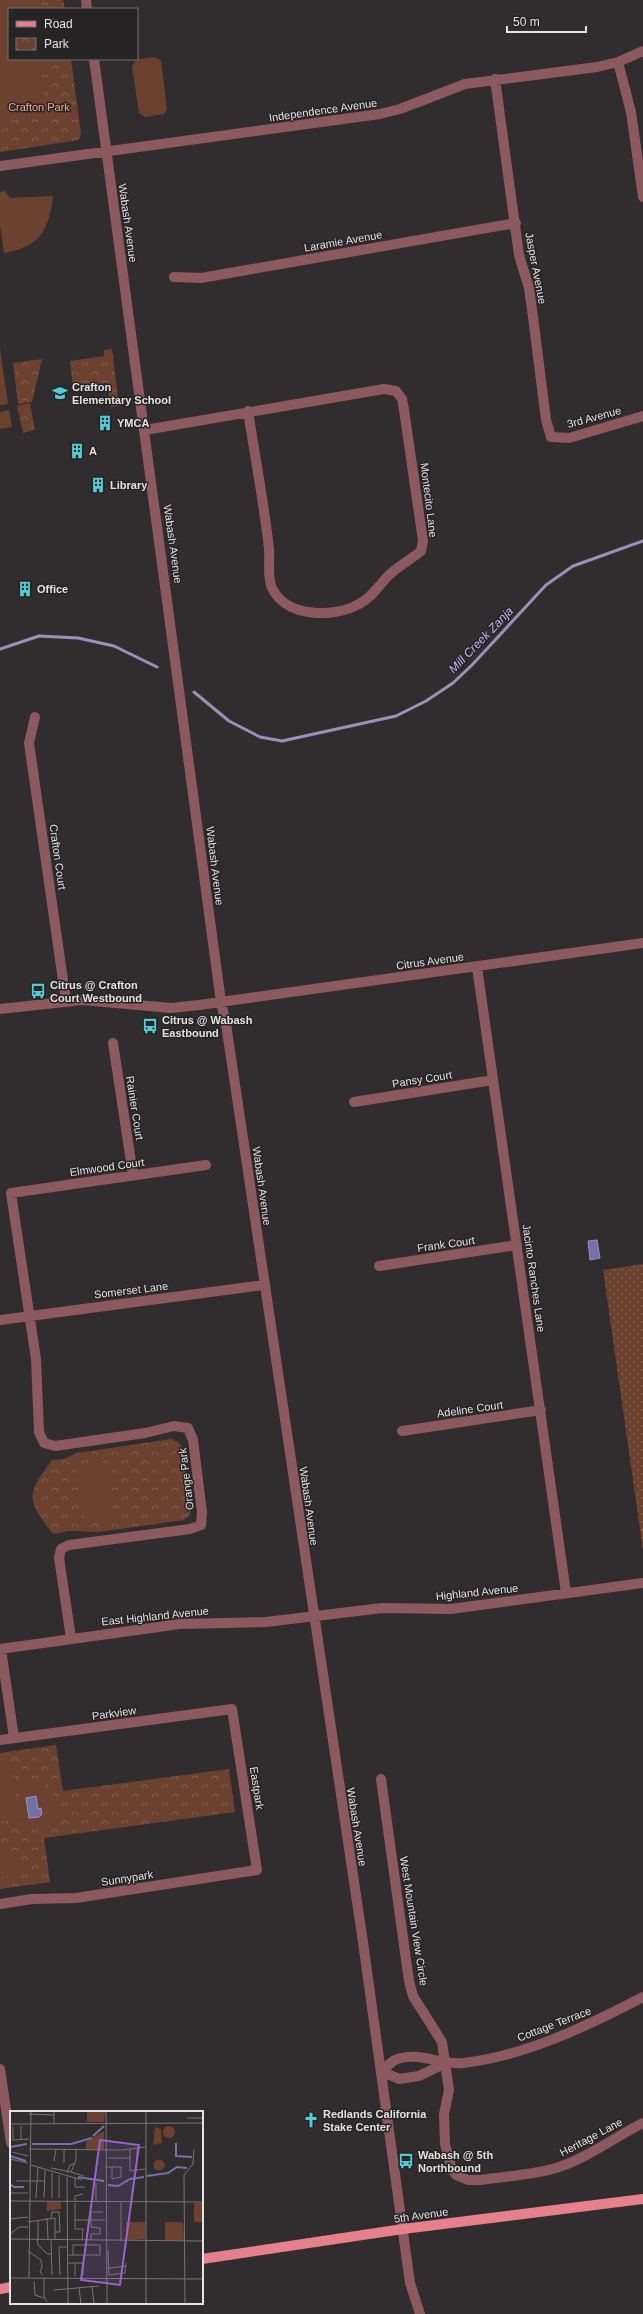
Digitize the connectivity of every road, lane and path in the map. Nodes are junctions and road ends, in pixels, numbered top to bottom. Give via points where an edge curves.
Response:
1 (643, 51) edge
2 (94, 60) edge
3 (618, 62) junction
4 (495, 80) junction
5 (107, 153) junction
6 (0, 166) edge
7 (643, 197) edge
8 (516, 222) junction
9 (174, 277) dead end
10 (248, 411) junction
11 (643, 416) edge
12 (144, 430) junction
13 (551, 437) joint
14 (35, 718) dead end
15 (643, 943) edge
16 (476, 967) junction
17 (66, 1001) junction
18 (221, 1002) junction
19 (0, 1009) edge
20 (113, 1043) dead end
21 (493, 1080) junction
22 (354, 1102) dead end
23 (206, 1165) dead end
24 (133, 1175) junction
25 (517, 1245) junction
26 (379, 1266) dead end
27 (264, 1285) junction
28 (30, 1316) junction
29 (0, 1320) edge
30 (541, 1410) junction
31 (402, 1431) dead end
32 (643, 1583) edge
33 (566, 1593) junction
34 (313, 1615) junction
35 (71, 1638) junction
36 (1, 1649) edge
37 (232, 1709) joint
38 (14, 1738) junction
39 (0, 1740) edge
40 (381, 1779) dead end
41 (258, 1870) joint
42 (0, 1904) edge
43 (643, 1997) edge
44 (446, 2063) junction
45 (0, 2069) edge
46 (381, 2071) junction
47 (643, 2123) edge
48 (10, 2136) edge
49 (456, 2175) joint
50 (643, 2198) edge
51 (403, 2229) junction
52 (203, 2259) edge
53 (10, 2287) edge
54 (0, 2289) edge
55 (420, 2314) edge

1 - 3 street, Independence Avenue
2 - 5 street, Wabash Avenue
3 - 4 street, Independence Avenue
3 - 7 street via 631,112
4 - 5 street, Independence Avenue via 451,88 400,109 380,114
4 - 8 street, Jasper Avenue
5 - 6 street, Independence Avenue
5 - 12 street, Wabash Avenue
8 - 9 street, Laramie Avenue via 201,278
8 - 13 street, Jasper Avenue via 519,255 529,288 546,420
10 - 10 street, Montecito Lane via 384,389 396,391 402,399 423,542 421,551 398,567 373,595 358,605 330,614 296,608 283,601 272,588 269,550
10 - 12 street, Montecito Lane
11 - 13 street, 3rd Avenue via 569,438
12 - 18 street, Wabash Avenue
14 - 17 street, Crafton Court via 29,743
15 - 16 street, Citrus Avenue
16 - 18 street, Citrus Avenue
16 - 21 street, Jacinto Ranches Lane
17 - 18 street, Citrus Avenue via 111,1001 171,1008
17 - 19 street, Citrus Avenue
18 - 27 street, Wabash Avenue
20 - 24 street, Rainier Court
21 - 22 street, Pansy Court
21 - 25 street, Jacinto Ranches Lane
23 - 24 street, Elmwood Court
24 - 28 street, Elmwood Court via 11,1193
25 - 26 street, Frank Court
25 - 30 street, Jacinto Ranches Lane
27 - 28 street, Somerset Lane
27 - 34 street, Wabash Avenue
28 - 29 street, Somerset Lane
28 - 35 street, Orange Park via 36,1359 39,1432 44,1443 55,1446 145,1433 174,1426 188,1428 193,1440 202,1512 200,1525 190,1529 69,1545 62,1549 59,1558
30 - 31 street, Adeline Court
30 - 33 street, Jacinto Ranches Lane
32 - 33 street, Highland Avenue
33 - 34 street, Highland Avenue via 451,1609 382,1608
34 - 35 street, East Highland Avenue via 266,1622 180,1624
34 - 46 street, Wabash Avenue
35 - 36 street, East Highland Avenue
36 - 38 street
37 - 38 street, Parkview
37 - 41 street, Eastpark
38 - 39 street, Parkview
40 - 44 street, West Mountain View Circle via 409,1981 413,1996 442,2042
41 - 42 street, Sunnypark via 76,1898 32,1899
43 - 44 street, Cottage Terrace via 595,2022 548,2042 490,2058 464,2063
44 - 46 street, Cottage Terrace via 416,2057 395,2060
44 - 46 street, Cottage Terrace via 419,2076 399,2079
44 - 49 street, West Mountain View Circle via 449,2090 444,2114 445,2144 452,2170
45 - 48 street
46 - 51 street, Wabash Avenue
47 - 49 street, Heritage Lane via 558,2168 481,2180 468,2180
50 - 51 main road, 5th Avenue
51 - 52 main road, 5th Avenue
51 - 55 street, Wabash Avenue via 410,2283
53 - 54 main road

